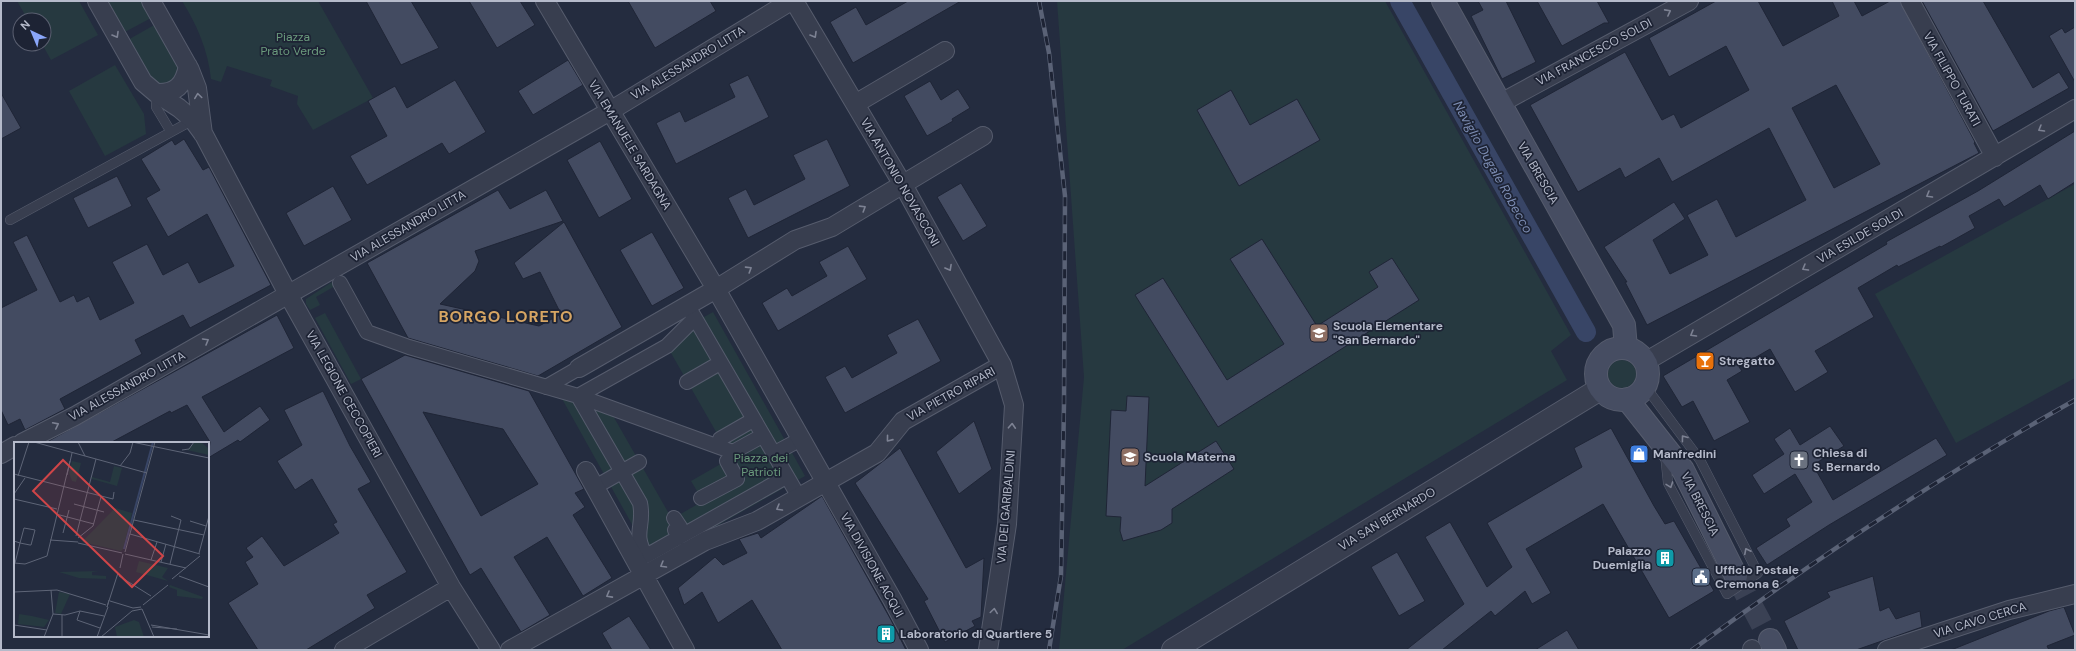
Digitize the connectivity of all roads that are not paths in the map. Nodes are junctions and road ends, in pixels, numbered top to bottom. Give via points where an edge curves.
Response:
1 (97, 1) edge
2 (151, 1) edge
3 (545, 1) edge
4 (791, 1) edge
5 (794, 1) edge
6 (1442, 1) edge
7 (1689, 1) edge
8 (1910, 1) edge
9 (945, 51) dead end
10 (188, 66) junction
11 (156, 93) junction
12 (855, 104) junction
13 (1499, 104) junction
14 (2075, 110) edge
15 (610, 111) junction
16 (193, 120) junction
17 (171, 132) junction
18 (204, 135) junction
19 (983, 136) dead end
20 (1994, 157) junction
21 (901, 184) junction
22 (10, 220) dead end
23 (340, 283) dead end
24 (716, 289) junction
25 (288, 294) junction
26 (691, 312) junction
27 (1626, 348) junction
28 (1645, 362) junction
29 (720, 363) junction
30 (1002, 365) junction
31 (579, 368) joint
32 (687, 382) dead end
33 (1645, 386) junction
34 (546, 387) junction
35 (1600, 389) junction
36 (578, 396) junction
37 (1627, 399) junction
38 (753, 420) junction
39 (762, 436) junction
40 (720, 439) dead end
41 (801, 439) junction
42 (24, 442) edge
43 (14, 447) edge
44 (1664, 447) junction
45 (1, 454) edge
46 (773, 454) junction
47 (727, 461) dead end
48 (639, 462) dead end
49 (622, 472) junction
50 (786, 477) junction
51 (590, 479) joint
52 (825, 482) junction
53 (799, 497) junction
54 (702, 498) dead end
55 (674, 518) dead end
56 (679, 538) junction
57 (643, 576) junction
58 (1736, 576) tunnel mouth
59 (451, 587) junction
60 (2075, 594) edge
61 (344, 650) edge
62 (491, 650) edge
63 (510, 650) edge
64 (685, 650) edge
65 (919, 650) edge
66 (988, 650) edge
67 (1173, 650) edge
68 (1887, 650) edge

1 -> 11 street via 143,82
2 - 10 street
3 - 15 street, VIA EMANUELE SARDAGNA
4 - 15 street, VIA ALESSANDRO LITTA
5 -> 12 street, VIA ANTONIO NOVASCONI
6 - 13 main road, VIA BRESCIA
13 -> 7 street, VIA FRANCESCO SOLDI
8 - 20 street, VIA FILIPPO TURATI
9 - 12 street
10 - 11 street via 185,78 178,87 167,94
18 -> 10 street via 197,88
11 - 16 street
11 - 17 lane via 156,107
12 - 21 street, VIA ANTONIO NOVASCONI
13 - 27 main road, VIA BRESCIA via 1624,325
14 -> 20 street, VIA ESILDE SOLDI
15 - 24 street, VIA EMANUELE SARDAGNA
15 - 25 street, VIA ALESSANDRO LITTA
16 - 17 lane
16 - 18 street
17 - 22 lane
18 - 25 street, VIA LEGIONE CECCOPIERI
19 - 21 street
20 -> 28 street, VIA ESILDE SOLDI
24 -> 21 street via 795,240 832,227
21 -> 30 street, VIA ANTONIO NOVASCONI
23 - 34 street via 367,332 408,348
24 - 26 street
24 - 41 street
42 -> 25 street, VIA ALESSANDRO LITTA via 75,416
25 - 59 street, VIA LEGIONE CECCOPIERI
26 - 29 street
26 - 31 street
26 - 36 street via 667,346
27 - 28 main road via 1634,350
27 - 35 main road via 1609,351 1597,364 1596,377
28 - 33 main road via 1648,374
29 - 32 street
29 - 38 street
30 -> 52 street, VIA PIETRO RIPARI via 903,421 877,453
66 -> 30 street, VIA DEI GARIBALDINI via 1007,524 1014,405
31 - 34 street
33 - 37 main road
44 -> 33 lane via 1668,483 1728,594 1758,573 1700,460
34 - 36 street
35 - 37 main road via 1612,398
35 - 67 street, VIA SAN BERNARDO
36 - 39 street via 733,452
36 - 49 street
37 - 44 main road, VIA BRESCIA
38 - 39 street
38 - 40 street
39 - 46 street
41 - 46 street
41 - 52 street
43 - 45 street
44 - 58 main road, VIA BRESCIA via 1683,470
46 - 50 street
47 - 54 street via 737,479
48 - 49 street
49 - 51 street
49 - 56 street via 640,503 642,513 638,540 646,556
50 - 53 street
50 - 56 street
51 - 57 street
52 - 53 street
52 - 65 street, VIA DIVISIONE ACQUI
53 -> 57 street via 757,521 704,540
55 - 56 street via 680,527 675,530
57 -> 63 street
57 - 64 street
59 - 61 street
59 - 62 street, VIA LEGIONE CECCOPIERI
60 - 68 street, VIA CAVO CERCA via 2009,610

